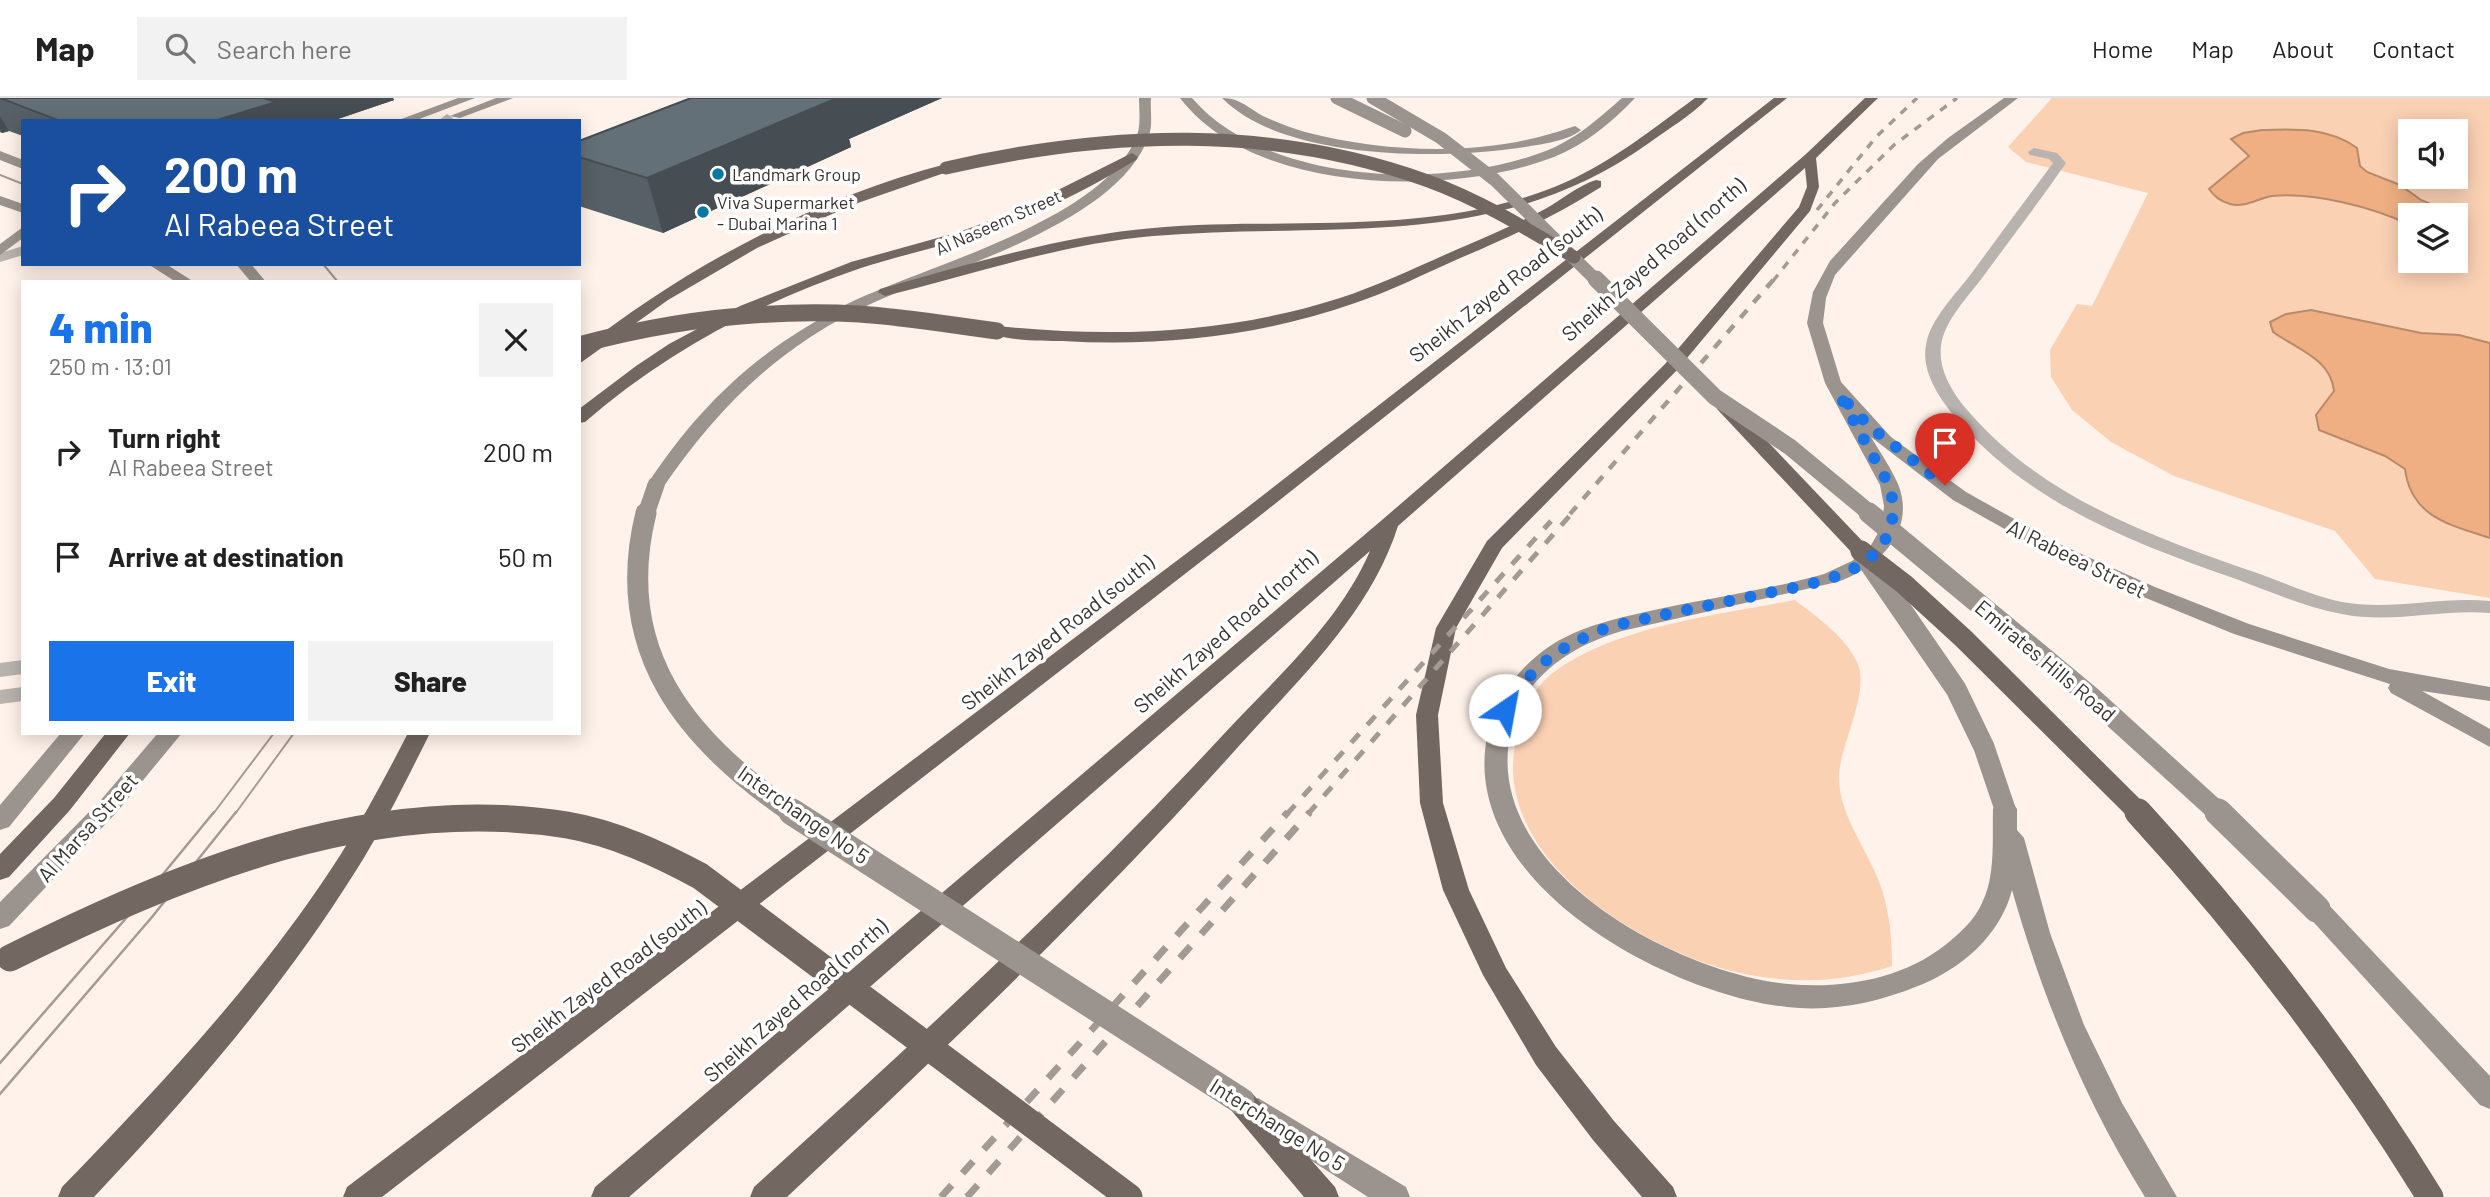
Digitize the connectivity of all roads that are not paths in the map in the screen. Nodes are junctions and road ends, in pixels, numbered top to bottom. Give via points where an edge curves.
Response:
1 (469, 98) edge
2 (507, 98) edge
3 (1145, 98) edge
4 (1186, 98) edge
5 (1228, 98) edge
6 (1337, 98) edge
7 (1373, 98) edge
8 (1629, 98) edge
9 (1702, 98) edge
10 (1781, 98) edge
11 (1872, 98) edge
12 (2012, 98) edge
13 (1615, 110) junction
14 (408, 119) edge
15 (447, 119) edge
16 (1635, 148) junction
17 (2035, 152) dead end
18 (0, 155) edge
19 (1132, 158) junction
20 (1810, 158) junction
21 (21, 164) edge
22 (0, 200) edge
23 (21, 208) edge
24 (1524, 208) junction
25 (21, 233) edge
26 (0, 251) edge
27 (21, 251) edge
28 (1574, 257) junction
29 (0, 258) edge
30 (21, 262) edge
31 (159, 266) edge
32 (245, 266) edge
33 (0, 268) edge
34 (183, 280) edge
35 (257, 280) edge
36 (885, 292) junction
37 (581, 345) edge
38 (581, 357) edge
39 (1839, 394) junction
40 (1715, 397) junction
41 (581, 416) edge
42 (1389, 524) junction
43 (1861, 551) junction
44 (2490, 607) edge
45 (21, 667) edge
46 (2352, 667) junction
47 (0, 670) edge
48 (21, 694) edge
49 (2490, 694) edge
50 (0, 697) edge
51 (72, 735) edge
52 (117, 735) edge
53 (169, 735) edge
54 (418, 735) edge
55 (2490, 739) edge
56 (2005, 809) junction
57 (0, 821) edge
58 (0, 870) edge
59 (0, 919) edge
60 (5, 961) edge
61 (2490, 1096) edge
62 (1241, 1101) junction
63 (73, 1197) edge
64 (359, 1197) edge
65 (606, 1197) edge
66 (765, 1197) edge
67 (1129, 1197) edge
68 (1324, 1197) edge
69 (1395, 1197) edge
70 (1662, 1197) edge
71 (2162, 1197) edge
72 (2431, 1197) edge

1 - 14 main road
2 - 15 main road
3 - 19 main road, Al Naseem Street via 1145,133
4 - 13 main road via 1220,130 1265,153 1370,174 1487,170 1535,159 1570,144
5 - 13 main road via 1254,116 1293,132 1339,143 1411,150 1476,149 1536,141 1569,133
6 - 24 main road, bridge via 1403,130
7 - 24 main road, bridge via 1450,145
8 - 13 main road
9 - 16 highway
10 - 64 highway, Sheikh Zayed Road (south) via 933,759
11 - 20 highway, Sheikh Zayed Road (north)
12 - 39 main road, Al Rabeea Street via 1942,149 1829,272 1817,297 1814,326 1821,358
16 - 36 highway via 1556,191 1472,214 1369,226 1191,229 1109,238
16 - 37 highway, bridge via 1613,172 1552,211 1393,283 1321,309 1238,329 1149,340 1087,340 872,315 797,313 694,321
17 - 44 street via 2053,156 2060,163 1950,312 1938,330 1933,350 1936,372 1948,397 1984,440 2031,477 2129,531 2321,602 2375,612 2457,604
18 - 21 main road
19 - 36 main road, Al Naseem Street via 1114,180 1069,212
19 - 41 highway via 1029,211 858,265 761,303 670,351
20 - 42 highway, Sheikh Zayed Road (north)
20 - 70 highway via 1813,187 1805,208 1680,357 1477,567 1449,617 1431,674 1427,740 1432,798 1447,863 1473,932 1512,1007 1551,1066 1598,1127
22 - 23 main road
24 - 28 main road, bridge
25 - 26 main road
27 - 29 street
28 - 38 highway, bridge via 1494,211 1428,181 1371,163 1297,148 1207,139 1127,140 1034,149 946,168 845,202 746,246 654,301
28 - 40 main road, Emirates Hills Road, bridge
30 - 33 street
31 - 34 main road
32 - 35 main road
36 - 62 main road, Interchange No 5, bridge via 810,331 752,373 688,436 656,485 645,512 635,570 636,600 642,631 669,693 710,743 790,810
39 - 46 main road, Al Rabeea Street via 1911,461 2023,533 2172,604
39 - 56 main road via 1894,502 1890,533 1880,548 1866,561 1823,580 1612,626 1558,651 1527,678 1505,710 1496,763 1511,822 1552,882 1617,935 1655,957 1743,988 1833,996 1912,979 1943,963 1967,941 1989,915 2001,885
40 - 43 highway, bridge
40 - 61 main road, Emirates Hills Road, bridge via 1798,451 2081,689 2213,807 2317,909
42 - 65 highway, Sheikh Zayed Road (north)
42 - 66 highway via 1380,554 1352,603 1226,746 1076,903
43 - 56 main road, bridge via 1964,702 1988,754
43 - 72 highway, bridge via 1912,590 2041,712 2196,872 2303,1005
45 - 47 street
46 - 49 main road, Al Rabeea Street via 2425,685
46 - 55 main road, Al Rabeea Street via 2419,698
48 - 50 street
51 - 57 main road
52 - 58 highway
53 - 59 main road, Al Marsa Street via 108,807
54 - 63 highway via 373,825 298,938 192,1070
56 - 71 main road via 2044,958 2071,1032
60 - 67 highway, bridge via 124,902 286,846 435,821 526,820 568,825 636,845 700,876
62 - 68 highway
62 - 69 main road, Interchange No 5

